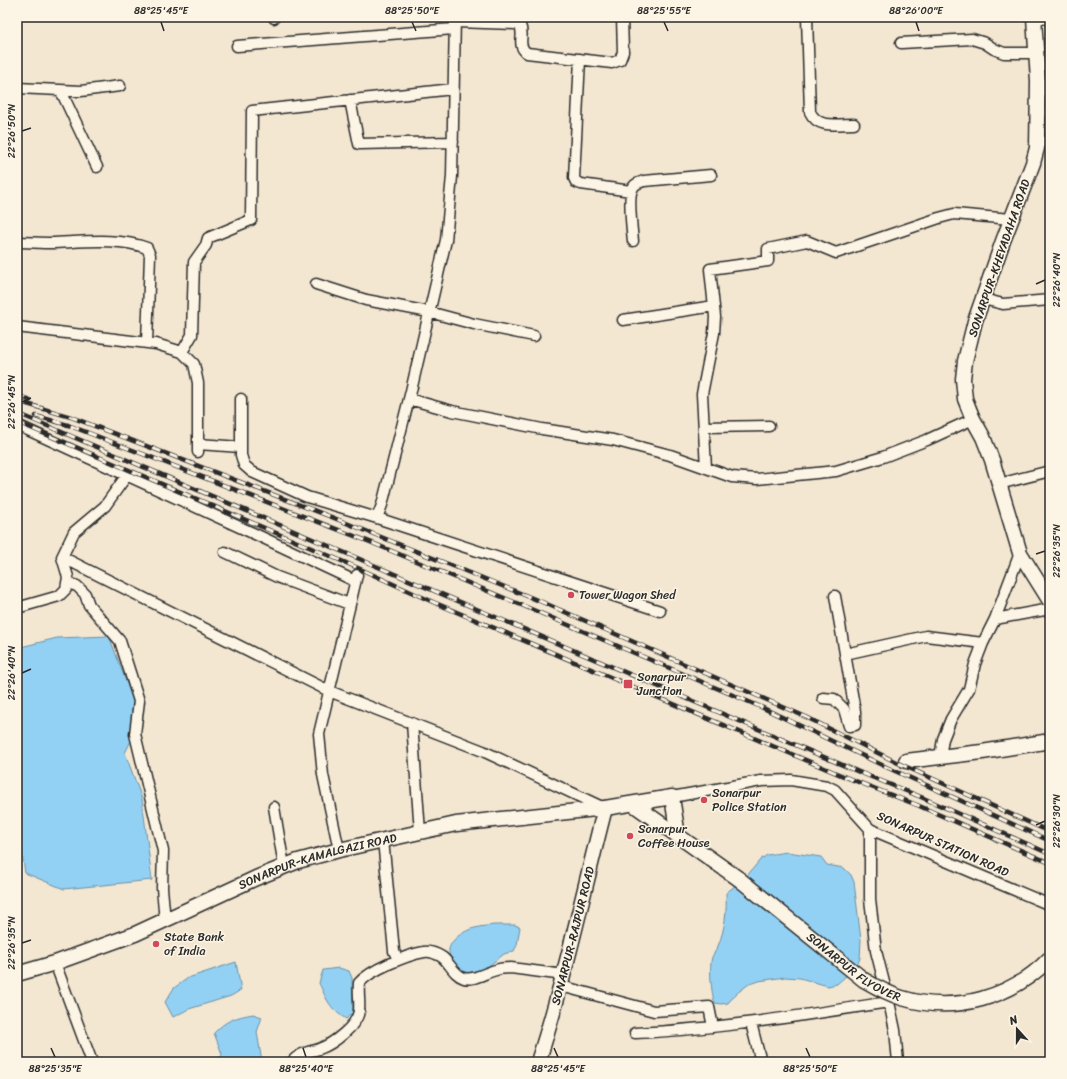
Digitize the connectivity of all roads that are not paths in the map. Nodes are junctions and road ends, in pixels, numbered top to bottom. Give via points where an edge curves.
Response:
1 (622, 17) edge
2 (807, 17) edge
3 (1034, 17) edge
4 (1050, 19) edge
5 (454, 23) edge
6 (901, 43) dead end
7 (237, 46) dead end
8 (1037, 54) junction
9 (580, 59) junction
10 (120, 86) dead end
11 (17, 88) edge
12 (453, 88) junction
13 (61, 91) junction
14 (350, 100) junction
15 (854, 124) dead end
16 (453, 142) junction
17 (97, 167) dead end
18 (711, 176) dead end
19 (631, 191) junction
20 (1011, 219) junction
21 (633, 241) dead end
22 (17, 242) edge
23 (316, 284) dead end
24 (983, 298) junction
25 (1050, 300) edge
26 (714, 306) junction
27 (428, 312) junction
28 (623, 320) dead end
29 (17, 327) edge
30 (534, 336) dead end
31 (148, 343) junction
32 (182, 352) junction
33 (241, 399) dead end
34 (409, 399) junction
35 (972, 419) junction
36 (17, 425) edge
37 (769, 426) dead end
38 (704, 427) junction
39 (241, 447) junction
40 (706, 468) junction
41 (1050, 471) edge
42 (127, 475) junction
43 (999, 484) junction
44 (377, 518) junction
45 (225, 552) dead end
46 (1020, 553) junction
47 (62, 557) junction
48 (67, 583) junction
49 (835, 596) dead end
50 (1050, 601) edge
51 (349, 604) junction
52 (17, 608) edge
53 (1050, 609) edge
54 (660, 611) dead end
55 (995, 619) junction
56 (983, 643) junction
57 (845, 654) junction
58 (329, 691) junction
59 (824, 698) dead end
60 (412, 723) junction
61 (1050, 741) edge
62 (940, 757) junction
63 (906, 761) dead end
64 (672, 797) junction
65 (633, 804) junction
66 (274, 808) dead end
67 (605, 808) junction
68 (870, 829) junction
69 (420, 832) junction
70 (678, 836) junction
71 (383, 840) junction
72 (339, 850) junction
73 (284, 866) junction
74 (1050, 905) edge
75 (165, 921) junction
76 (1050, 958) edge
77 (398, 960) junction
78 (55, 963) junction
79 (17, 974) edge
80 (562, 981) junction
81 (889, 1002) junction
82 (752, 1023) junction
83 (713, 1027) junction
84 (635, 1033) dead end
85 (92, 1062) edge
86 (292, 1062) edge
87 (538, 1062) edge
88 (761, 1062) edge
89 (898, 1062) edge

1 - 9 street via 623,52 620,60 612,63
2 - 15 street via 810,112 813,120 821,124
3 - 4 street
3 - 8 main road, SONARPUR-KHEYADAHA ROAD
5 - 7 street
5 - 9 street via 520,25 521,46 527,53
5 - 12 street
6 - 8 street via 972,39 1004,53
8 - 20 main road, SONARPUR-KHEYADAHA ROAD via 1037,148
9 - 19 street via 574,178 581,184
10 - 13 street
11 - 13 street
12 - 14 street
12 - 16 street
13 - 17 street
14 - 16 street via 359,144
14 - 32 street via 252,111 251,220 208,238 194,262 192,335
16 - 27 street via 451,199 446,240
18 - 19 street via 644,181 636,183
19 - 21 street
20 - 24 main road, SONARPUR-KHEYADAHA ROAD
20 - 26 street via 954,214 836,252 807,241 768,249 768,261 710,269
22 - 31 street via 100,241 137,244 147,248 150,255
23 - 27 street via 366,300
24 - 25 street via 1003,304
24 - 35 main road, SONARPUR-KHEYADAHA ROAD via 975,321 963,379 965,399
26 - 28 street
26 - 38 street via 714,333 702,394
27 - 30 street
27 - 34 street
29 - 31 street
31 - 32 street
32 - 39 street via 194,364 198,383 198,448
33 - 39 street
34 - 40 street via 452,411 614,440
34 - 44 street
35 - 40 street via 883,457 836,471 757,479 732,477
35 - 43 main road, SONARPUR-KHEYADAHA ROAD via 983,437
36 - 42 street
37 - 38 street
38 - 40 street
39 - 44 street via 244,465 252,472 307,497
41 - 43 street
42 - 47 street via 104,506 74,532
42 - 51 street via 356,578
43 - 46 main road, SONARPUR-KHEYADAHA ROAD
44 - 54 street
45 - 51 street via 277,578
46 - 50 main road, SONARPUR-KHEYADAHA ROAD
46 - 55 street
47 - 48 street via 68,577
47 - 58 street
48 - 52 street via 66,589 59,596
48 - 75 street via 78,586 85,594 89,605 120,642 139,701 135,734 163,851 162,888
49 - 57 street
51 - 58 street
53 - 55 street
55 - 56 street
56 - 57 street via 926,636
56 - 62 street via 969,689 951,718 942,739
57 - 59 street via 855,725 849,726 844,709 834,699
58 - 60 street
58 - 72 street via 319,734 321,762
60 - 67 street via 483,751
60 - 69 street
61 - 62 main road
62 - 63 main road
64 - 65 main road
64 - 68 street, SONARPUR STATION ROAD via 760,781 791,780 812,783 835,790
64 - 70 main road
65 - 67 main road, SONARPUR-KAMALGAZI ROAD
65 - 70 main road, SONARPUR FLYOVER
66 - 73 street
67 - 69 main road, SONARPUR-KAMALGAZI ROAD via 456,824
67 - 80 main road, SONARPUR-RAJPUR ROAD
68 - 74 street, SONARPUR STATION ROAD
68 - 81 street via 870,899 876,951
69 - 71 main road, SONARPUR-KAMALGAZI ROAD
70 - 76 main road, SONARPUR FLYOVER, bridge via 739,879 864,980 902,998 942,1004 963,1004 982,1000 1029,977
71 - 72 main road, SONARPUR-KAMALGAZI ROAD
71 - 77 street via 394,951
72 - 73 main road, SONARPUR-KAMALGAZI ROAD
73 - 75 main road, SONARPUR-KAMALGAZI ROAD
75 - 78 main road, SONARPUR-KAMALGAZI ROAD
77 - 80 street via 426,952 434,953 442,957 459,976 464,978 471,979 495,970 511,968
77 - 86 street via 364,978 359,984 359,1012 351,1027 329,1044 296,1057
78 - 79 main road, SONARPUR-KAMALGAZI ROAD
78 - 85 street
80 - 83 street via 654,1011 709,1007
80 - 87 main road, SONARPUR-RAJPUR ROAD
81 - 82 street
81 - 89 street
82 - 83 street
82 - 88 street
83 - 84 street

